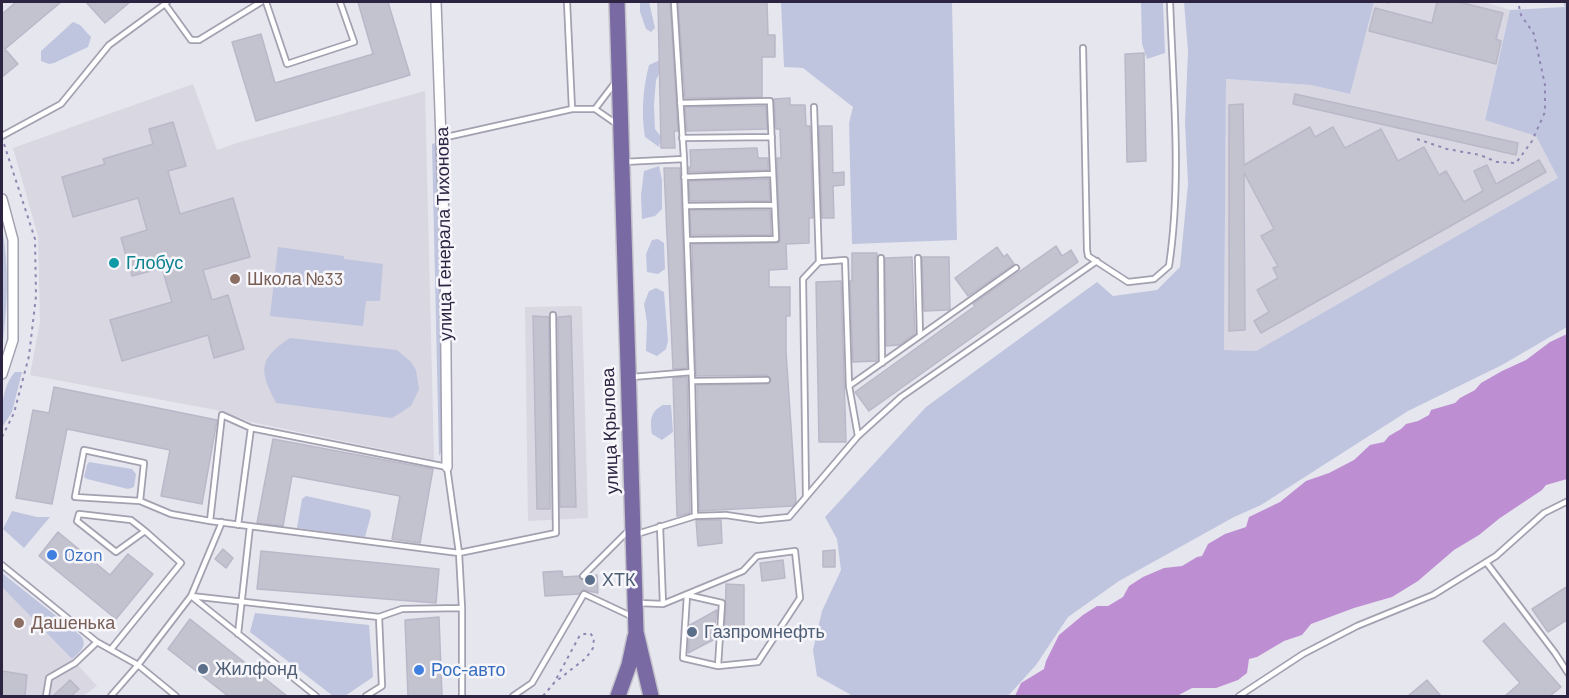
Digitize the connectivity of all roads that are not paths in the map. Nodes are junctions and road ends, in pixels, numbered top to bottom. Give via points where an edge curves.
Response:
1 (261, 2) edge
2 (266, 2) edge
3 (340, 2) edge
4 (436, 2) edge
5 (567, 2) edge
6 (609, 2) edge
7 (617, 2) edge
8 (674, 2) edge
9 (1170, 2) edge
10 (166, 3) edge
11 (1083, 48) dead end
12 (614, 84) junction
13 (680, 104) junction
14 (814, 107) dead end
15 (572, 109) junction
16 (595, 109) junction
17 (618, 125) junction
18 (2, 136) edge
19 (772, 136) junction
20 (442, 138) junction
21 (682, 138) junction
22 (684, 159) junction
23 (622, 162) junction
24 (773, 174) junction
25 (684, 177) junction
26 (2, 199) edge
27 (774, 205) junction
28 (686, 206) junction
29 (687, 240) junction
30 (881, 258) dead end
31 (918, 258) dead end
32 (1097, 261) junction
33 (819, 262) junction
34 (1016, 268) dead end
35 (553, 315) dead end
36 (920, 336) junction
37 (882, 363) junction
38 (692, 372) junction
39 (2, 374) edge
40 (628, 378) junction
41 (767, 380) dead end
42 (692, 381) junction
43 (849, 386) junction
44 (251, 428) junction
45 (858, 436) junction
46 (447, 467) junction
47 (806, 496) junction
48 (140, 501) junction
49 (1568, 501) edge
50 (695, 516) junction
51 (210, 520) junction
52 (222, 522) junction
53 (238, 525) junction
54 (250, 526) junction
55 (660, 526) junction
56 (145, 531) junction
57 (633, 531) junction
58 (459, 553) junction
59 (1486, 562) junction
60 (2, 566) edge
61 (583, 576) dead end
62 (687, 595) junction
63 (191, 596) junction
64 (242, 602) junction
65 (663, 604) junction
66 (462, 608) junction
67 (379, 617) junction
68 (636, 617) junction
69 (238, 634) junction
70 (97, 642) junction
71 (112, 648) junction
72 (138, 665) junction
73 (718, 666) junction
74 (1568, 674) edge
75 (46, 696) edge
76 (112, 696) edge
77 (176, 696) edge
78 (316, 696) edge
79 (366, 696) edge
80 (462, 696) edge
81 (513, 696) edge
82 (618, 696) edge
83 (651, 696) edge
84 (1239, 696) edge

1 - 10 lane via 199,40 191,40
2 - 3 lane via 287,64 354,42
4 - 20 street, улица Генерала Тихонова
5 - 15 lane
6 - 12 main road
7 - 23 main road
8 - 13 lane
9 - 32 lane via 1175,227 1169,266 1154,279 1128,282
10 - 18 lane via 109,45 60,104
11 - 32 lane via 1087,250 1088,256
12 - 16 lane
12 - 17 main road
13 - 19 lane via 770,101
13 - 21 lane
14 - 33 lane
15 - 16 lane
15 - 20 lane
16 - 17 lane
17 - 23 main road
19 - 21 lane
19 - 24 lane
20 - 46 street, улица Генерала Тихонова
21 - 22 lane
22 - 23 lane
22 - 25 lane
23 - 40 main road, улица Крылова
24 - 25 lane
24 - 27 lane
25 - 28 lane
26 - 39 street via 13,240 13,340
27 - 28 lane
27 - 29 lane via 776,239
28 - 29 lane
29 - 38 lane
30 - 37 lane
31 - 36 lane
32 - 45 lane via 901,397
33 - 43 lane via 845,260
33 - 47 lane via 803,279
34 - 36 lane
35 - 58 lane via 556,533
36 - 37 lane
37 - 43 lane
38 - 40 lane
38 - 42 lane
40 - 57 main road, улица Крылова
41 - 42 lane
42 - 50 lane
43 - 45 lane
44 - 46 lane
44 - 51 lane via 222,415
44 - 53 lane
45 - 47 lane
46 - 58 lane
47 - 50 lane via 789,517 759,520
48 - 48 lane via 144,463 84,450 75,497
48 - 51 lane via 171,514
49 - 59 lane via 1544,513
50 - 55 lane
51 - 52 lane
52 - 53 lane
52 - 63 lane
53 - 54 lane
54 - 58 lane
54 - 64 lane
55 - 57 lane
55 - 65 lane
56 - 56 lane via 116,552 76,521 80,514 131,520
56 - 71 lane via 181,563
57 - 61 lane
57 - 68 main road, улица Крылова
58 - 66 lane
59 - 74 lane via 1556,652
59 - 84 lane via 1433,595 1303,654
60 - 70 lane
62 - 65 lane
62 - 73 lane via 722,603
62 - 73 lane via 683,658
62 - 73 lane via 743,571 757,556 795,551 800,598 758,662
63 - 64 lane
63 - 69 lane
63 - 72 lane
64 - 67 lane
64 - 69 lane
65 - 68 lane
66 - 67 lane via 402,609
66 - 80 lane
67 - 79 lane via 382,686
68 - 81 lane via 584,594 532,682
68 - 82 main road via 629,665
68 - 83 main road, улица Крылова
69 - 78 lane
70 - 71 lane
70 - 75 lane via 75,663 49,678
71 - 72 lane
72 - 76 lane
72 - 77 lane

